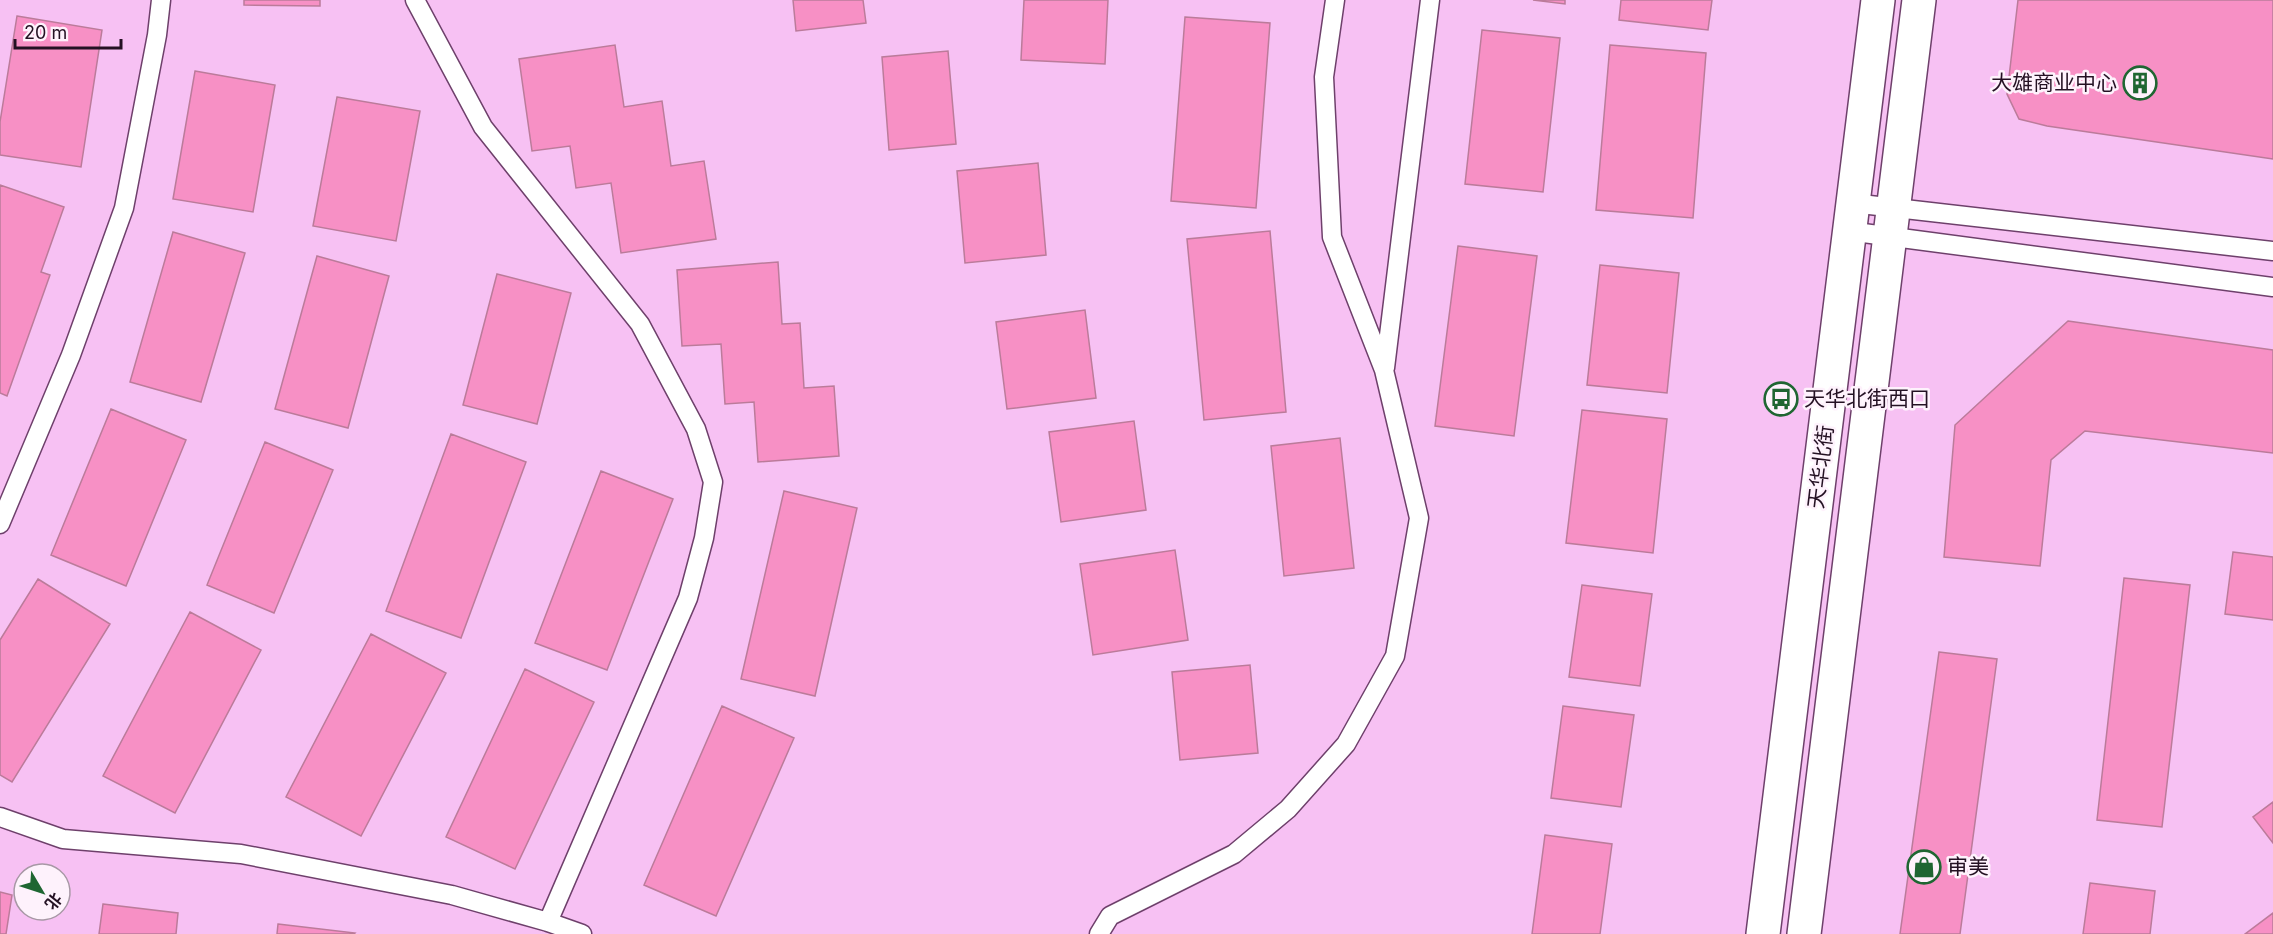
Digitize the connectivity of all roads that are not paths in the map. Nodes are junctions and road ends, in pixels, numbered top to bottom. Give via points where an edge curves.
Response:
1 (161, 0) edge
2 (415, 0) edge
3 (1335, 0) edge
4 (1430, 0) edge
5 (1878, 0) edge
6 (1919, 0) edge
7 (1850, 217) junction
8 (1890, 222) junction
9 (2273, 251) edge
10 (2273, 286) edge
11 (1384, 370) junction
12 (0, 524) edge
13 (0, 818) edge
14 (548, 922) junction
15 (582, 934) edge
16 (1099, 934) edge
17 (1763, 934) edge
18 (1804, 934) edge

1 - 12 lane via 158,35 124,208 71,355
2 - 14 lane via 483,127 640,324 696,429 712,482 704,538 688,598
3 - 11 lane via 1324,77 1332,237
4 - 11 lane
5 - 7 street, 天华北街
6 - 8 street, 天华北街
7 - 8 lane
7 - 8 lane
7 - 17 street, 天华北街
8 - 9 lane
8 - 10 lane
8 - 18 street, 天华北街
11 - 16 lane via 1419,518 1395,656 1346,744 1288,809 1234,854 1110,916
13 - 14 lane via 63,839 241,854 452,895
14 - 15 lane

